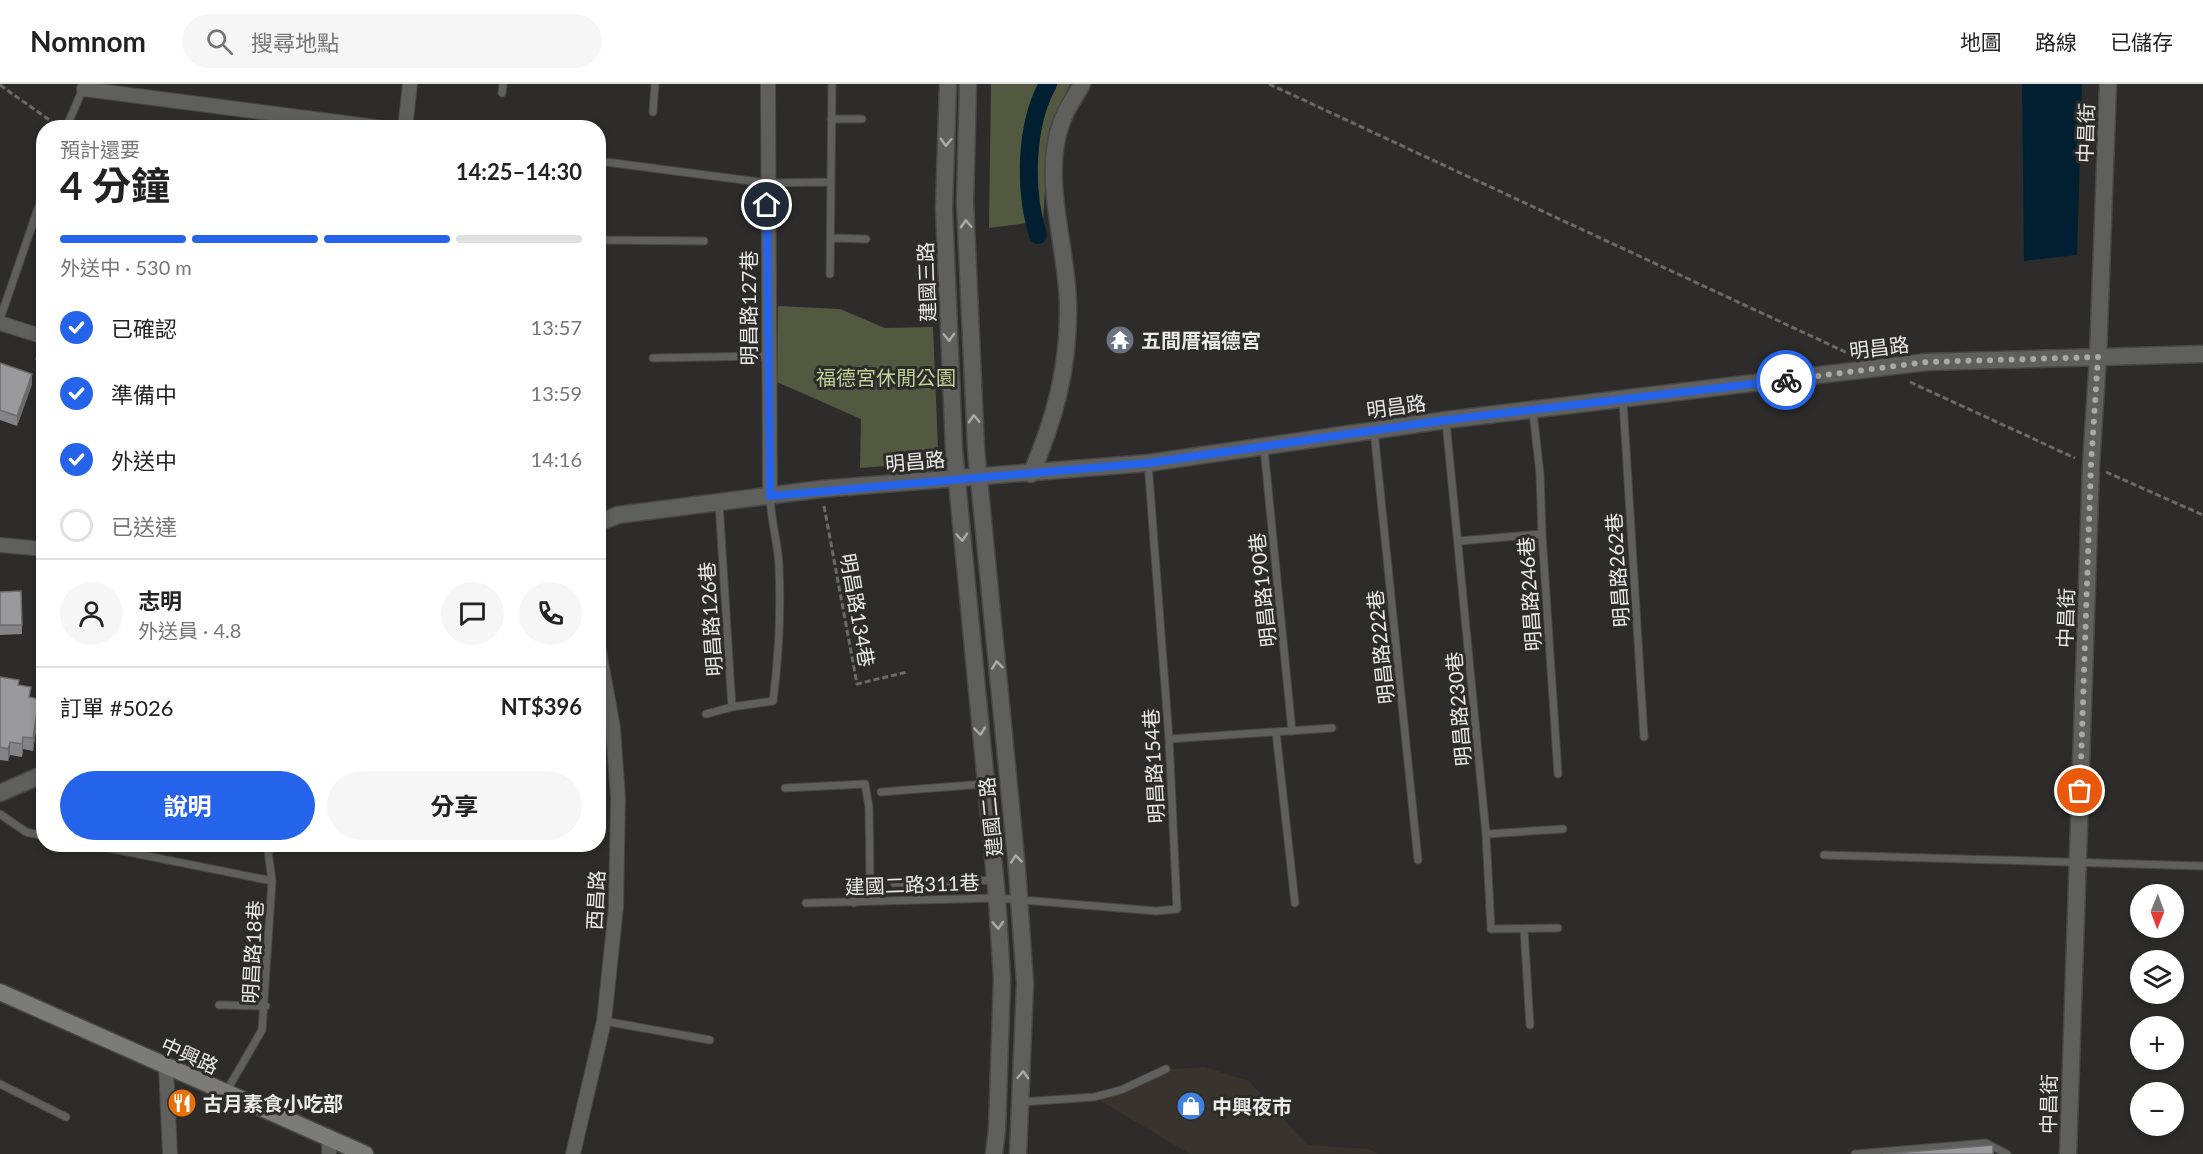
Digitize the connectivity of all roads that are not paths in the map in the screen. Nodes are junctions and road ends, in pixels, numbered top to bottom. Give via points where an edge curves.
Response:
1 (410, 84) edge
2 (502, 84) edge
3 (655, 84) edge
4 (768, 84) edge
5 (832, 84) edge
6 (948, 84) edge
7 (968, 84) edge
8 (1082, 84) edge
9 (2108, 84) edge
10 (84, 86) edge
11 (502, 93) dead end
12 (653, 112) dead end
13 (831, 119) junction
14 (862, 119) dead end
15 (69, 120) edge
16 (327, 120) edge
17 (406, 120) edge
18 (606, 162) edge
19 (830, 182) junction
20 (767, 183) junction
21 (36, 214) edge
22 (831, 238) junction
23 (866, 239) dead end
24 (606, 240) edge
25 (704, 241) dead end
26 (830, 274) dead end
27 (0, 320) edge
28 (36, 334) edge
29 (2203, 354) edge
30 (768, 356) junction
31 (2098, 357) junction
32 (653, 358) dead end
33 (1623, 400) junction
34 (1533, 412) junction
35 (1446, 420) junction
36 (1374, 430) junction
37 (1264, 445) junction
38 (1148, 463) junction
39 (1031, 474) junction
40 (978, 478) junction
41 (956, 479) junction
42 (770, 496) junction
43 (719, 502) junction
44 (606, 520) edge
45 (1542, 534) junction
46 (1460, 541) junction
47 (0, 545) edge
48 (36, 548) edge
49 (606, 689) edge
50 (732, 707) junction
51 (706, 714) dead end
52 (1332, 728) dead end
53 (1292, 731) junction
54 (1276, 732) junction
55 (1644, 737) dead end
56 (1169, 739) junction
57 (1558, 774) dead end
58 (36, 777) edge
59 (984, 784) junction
60 (785, 788) dead end
61 (881, 792) dead end
62 (0, 793) edge
63 (0, 814) edge
64 (1563, 829) dead end
65 (36, 834) edge
66 (1486, 834) junction
67 (128, 852) edge
68 (268, 852) edge
69 (1824, 855) dead end
70 (1418, 860) dead end
71 (2078, 861) junction
72 (2203, 867) edge
73 (995, 880) junction
74 (272, 881) junction
75 (894, 883) dead end
76 (997, 898) junction
77 (1019, 901) junction
78 (806, 903) dead end
79 (854, 903) junction
80 (1295, 903) dead end
81 (1558, 928) dead end
82 (1524, 929) junction
83 (0, 992) edge
84 (219, 1005) dead end
85 (266, 1006) junction
86 (604, 1021) junction
87 (1530, 1025) dead end
88 (710, 1040) dead end
89 (166, 1068) junction
90 (1166, 1069) dead end
91 (0, 1084) edge
92 (225, 1094) junction
93 (1022, 1102) junction
94 (66, 1117) dead end
95 (329, 1146) edge
96 (170, 1154) edge
97 (365, 1154) edge
98 (573, 1154) edge
99 (994, 1154) edge
100 (1018, 1154) edge
101 (1855, 1154) edge
102 (2007, 1154) edge
103 (2068, 1154) edge

1 - 17 street
2 - 11 lane
3 - 12 lane
4 - 20 street, 明昌路127巷
5 - 13 lane
6 -> 41 street, 建國三路 via 944,208
40 -> 7 street via 965,202
8 - 39 street via 1060,125 1055,160 1055,197 1068,304 1062,384 1050,431
9 - 31 street, 中昌街
10 - 15 lane
10 - 16 street
13 - 14 lane
13 - 19 lane
18 - 20 lane
19 - 20 lane
19 - 22 lane
20 - 30 street, 明昌路127巷
21 - 27 lane
22 - 23 lane
22 - 26 lane
24 - 25 lane
27 - 28 street
29 - 31 street, 明昌路
30 - 32 lane
30 - 42 street, 明昌路127巷
31 - 33 street, 明昌路 via 1927,362
31 - 71 street, 中昌街
33 - 34 street, 明昌路
33 - 55 lane, 明昌路262巷
34 - 35 street, 明昌路
34 - 45 lane, 明昌路246巷
35 - 36 street, 明昌路
35 - 46 lane, 明昌路230巷
36 - 37 street, 明昌路
36 - 70 lane, 明昌路222巷
37 - 38 street, 明昌路
37 - 53 lane, 明昌路190巷
38 - 39 street, 明昌路
38 - 56 lane, 明昌路154巷
39 - 40 street, 明昌路
40 - 41 street, 明昌路
77 -> 40 street, 建國二路
41 - 42 street, 明昌路
41 -> 59 street, 建國二路
42 - 43 street, 明昌路
42 - 50 lane via 779,563 780,644 773,701
43 - 44 street, 明昌路
43 - 50 lane, 明昌路126巷
45 - 46 lane
45 - 57 lane, 明昌路246巷
46 - 66 lane, 明昌路230巷
47 - 48 street
49 - 86 street, 西昌路 via 618,798 615,907
50 - 51 lane
52 - 53 lane
53 - 54 lane
54 - 56 lane
54 - 80 lane
56 - 77 lane, 明昌路154巷 via 1177,909 1156,911
58 - 62 street
59 - 61 lane
59 - 73 street, 建國二路
60 - 79 lane via 865,784 870,875
63 - 65 lane
64 - 66 lane
66 - 82 lane, 明昌路230巷 via 1491,929
67 - 74 lane, 明昌路18巷
68 - 74 lane
69 - 71 lane
71 - 72 lane
71 - 103 street, 中昌街
73 - 75 lane
73 - 76 street, 建國二路
74 - 85 lane, 明昌路18巷
76 - 77 lane, 建國二路311巷
76 - 79 lane, 建國二路311巷
76 -> 99 street, 建國二路 via 1002,979
93 -> 77 street, 建國二路 via 1025,984
78 - 79 lane, 建國二路311巷
81 - 82 lane, 明昌路230巷
82 - 87 lane
83 - 89 main road, 中興路
84 - 85 lane
85 - 92 lane, 明昌路18巷 via 262,1030
86 - 88 lane
86 - 98 street, 西昌路
89 - 92 main road, 中興路
89 - 96 street
90 - 93 lane via 1121,1090 1094,1097
91 - 94 lane
92 - 95 main road, 中興路
93 - 100 street, 建國二路
95 - 97 main road, 中興路
101 - 102 lane via 1986,1143

